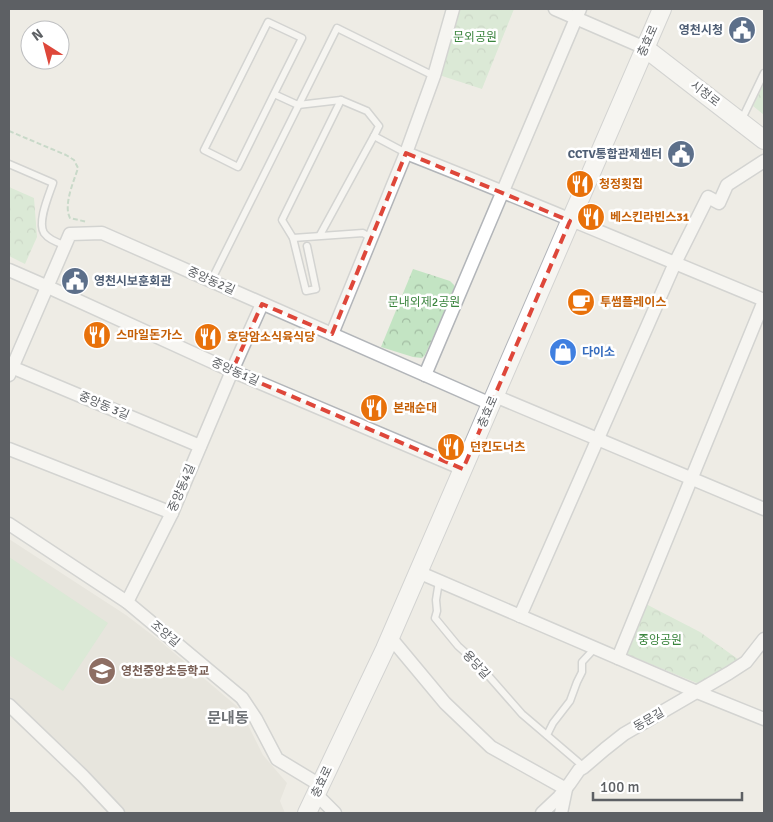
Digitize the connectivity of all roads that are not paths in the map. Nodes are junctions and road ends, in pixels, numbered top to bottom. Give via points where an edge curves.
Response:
1 (453, 9) edge
2 (555, 9) edge
3 (662, 9) edge
4 (578, 13) edge
5 (645, 48) junction
6 (764, 73) edge
7 (434, 76) junction
8 (274, 94) junction
9 (341, 100) junction
10 (298, 105) junction
11 (741, 122) junction
12 (374, 136) junction
13 (764, 140) edge
14 (406, 153) junction
15 (764, 161) edge
16 (9, 164) edge
17 (502, 191) junction
18 (570, 220) junction
19 (320, 235) junction
20 (293, 238) junction
21 (371, 238) junction
22 (65, 246) junction
23 (307, 246) dead end
24 (676, 263) junction
25 (9, 270) edge
26 (211, 281) junction
27 (48, 287) junction
28 (764, 300) edge
29 (262, 304) junction
30 (332, 334) junction
31 (10, 370) edge
32 (232, 371) junction
33 (425, 375) junction
34 (493, 400) junction
35 (598, 439) junction
36 (200, 446) junction
37 (9, 449) edge
38 (463, 469) junction
39 (691, 478) junction
40 (764, 509) edge
41 (172, 513) junction
42 (9, 524) edge
43 (418, 572) junction
44 (439, 581) junction
45 (128, 602) junction
46 (520, 616) junction
47 (390, 637) junction
48 (764, 638) edge
49 (595, 648) junction
50 (618, 658) junction
51 (697, 692) junction
52 (9, 705) edge
53 (764, 719) edge
54 (547, 735) junction
55 (584, 767) junction
56 (566, 788) junction
57 (318, 790) junction
58 (118, 813) edge
59 (307, 813) edge
60 (335, 813) edge
61 (542, 813) edge
62 (561, 813) edge

1 - 7 street
2 - 4 street
3 - 5 street, 충효로
4 - 5 street
4 - 17 street
5 - 11 street, 시청로
5 - 18 street, 충효로
6 - 11 lane
7 - 10 lane via 337,28
7 - 14 street
8 - 8 lane via 302,38 268,22 204,150 238,167
8 - 10 lane
9 - 10 lane
9 - 12 lane via 367,111 378,126
9 - 20 lane via 282,220
10 - 26 lane
11 - 13 street, 시청로
12 - 14 lane
12 - 19 lane
14 - 17 street
14 - 21 street
15 - 24 street via 728,185 718,203 708,197
16 - 22 lane via 53,183 42,226 51,240
17 - 18 street
17 - 33 street
18 - 24 street
18 - 34 street, 충효로
19 - 20 lane
19 - 21 lane via 363,233
20 - 23 lane via 306,291 316,289
21 - 30 street
22 - 26 street, 중앙동2길 via 70,234 102,233
22 - 27 street
24 - 28 street
24 - 35 street
25 - 27 street, 중앙동1길
26 - 29 street, 중앙동2길
27 - 31 street
27 - 32 street, 중앙동1길
28 - 39 street
29 - 30 street, 중앙동2길
29 - 32 street, 중앙동4길
30 - 33 street, 중앙동2길
31 - 36 street, 중앙동 3길
32 - 36 street, 중앙동4길
32 - 38 street, 중앙동1길
33 - 34 street, 중앙동2길
34 - 35 street, 중앙동2길
34 - 38 street, 충효로
35 - 39 street, 중앙동2길
35 - 46 street
36 - 41 street, 중앙동4길
37 - 41 street
38 - 43 street, 충효로
39 - 40 street, 중앙동2길
39 - 50 street
41 - 45 street, 중앙동4길
42 - 45 street, 조양길
43 - 44 street
43 - 47 street, 충효로
44 - 46 street
44 - 54 lane, 용당길 via 435,618 522,714
45 - 57 street, 조양길 via 242,698 277,759
46 - 49 street
47 - 56 street via 445,703 491,747
47 - 57 street, 충효로
48 - 51 street, 동문길 via 746,662
49 - 50 street
49 - 54 lane via 582,662 582,672 570,701
50 - 51 street
51 - 53 street
51 - 55 street, 동문길 via 624,734
52 - 58 street
54 - 55 lane, 용당길
55 - 56 street, 동문길
56 - 61 street, 동문길
56 - 62 street
57 - 59 street, 충효로
57 - 60 street, 조양길

